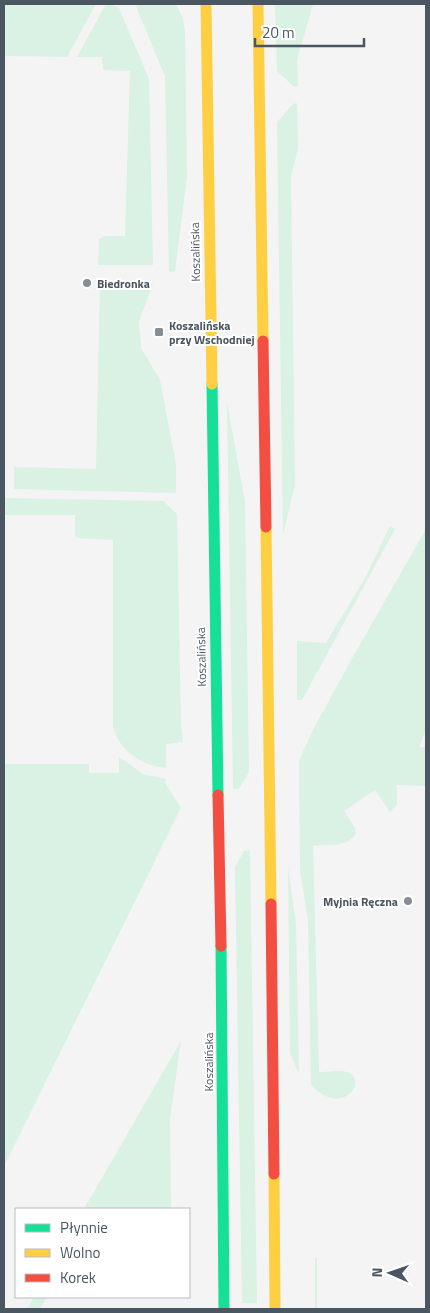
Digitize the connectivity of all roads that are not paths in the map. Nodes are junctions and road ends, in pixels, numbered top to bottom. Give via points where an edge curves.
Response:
1 (206, 4) edge
2 (258, 4) edge
3 (224, 1309) edge
4 (275, 1309) edge

1 - 3 main road, Koszalińska
2 - 4 main road

